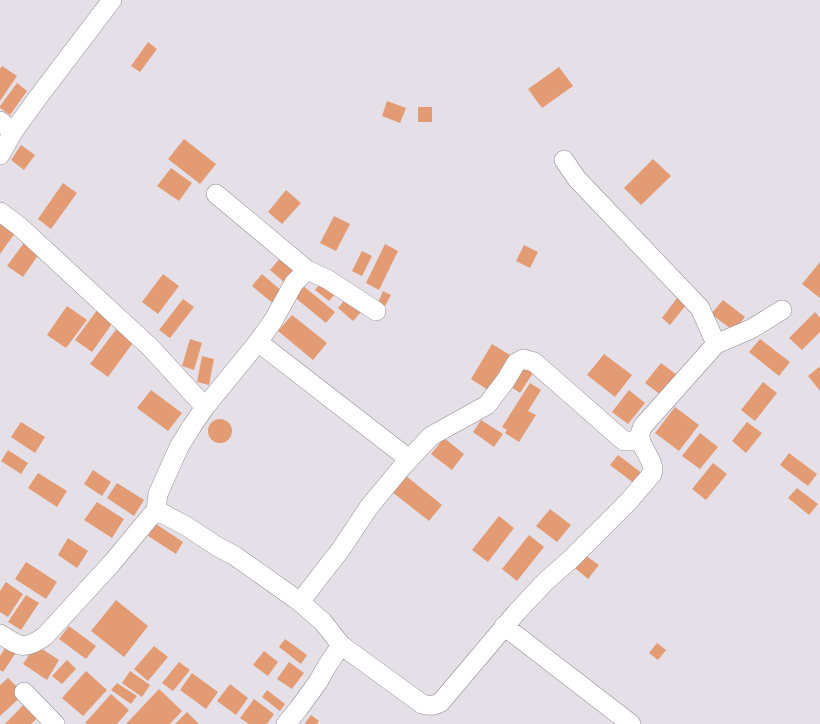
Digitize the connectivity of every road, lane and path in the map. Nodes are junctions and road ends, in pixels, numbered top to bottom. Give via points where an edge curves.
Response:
1 (112, 0) edge
2 (6, 127) edge
3 (0, 155) edge
4 (564, 160) dead end
5 (216, 194) dead end
6 (0, 212) edge
7 (307, 270) junction
8 (782, 310) dead end
9 (376, 311) dead end
10 (258, 342) junction
11 (716, 344) junction
12 (205, 407) junction
13 (641, 441) junction
14 (409, 459) junction
15 (156, 510) junction
16 (300, 602) junction
17 (504, 626) junction
18 (0, 634) edge
19 (341, 645) junction
20 (24, 692) dead end
21 (55, 724) edge
22 (286, 724) edge
23 (631, 724) edge

1 - 2 street via 39,96
2 - 3 street
4 - 11 street via 577,179 700,308
5 - 7 street
6 - 12 street via 19,226 151,348
7 - 9 street via 327,279
7 - 10 street via 294,283
8 - 11 street via 751,329
10 - 12 street
10 - 14 street
11 - 13 street via 644,426 640,434
12 - 15 street via 179,448 158,494
13 - 14 street via 624,441 534,362 523,360 516,363 487,405 431,436
13 - 17 street via 652,466 652,474 628,502 546,581
14 - 16 street via 369,507 341,550
15 - 16 street via 235,556
15 - 18 street via 46,636 33,644 23,646
16 - 19 street via 323,622
17 - 19 street via 441,702 432,706 422,704
17 - 23 street
19 - 22 street via 300,708
20 - 21 street

